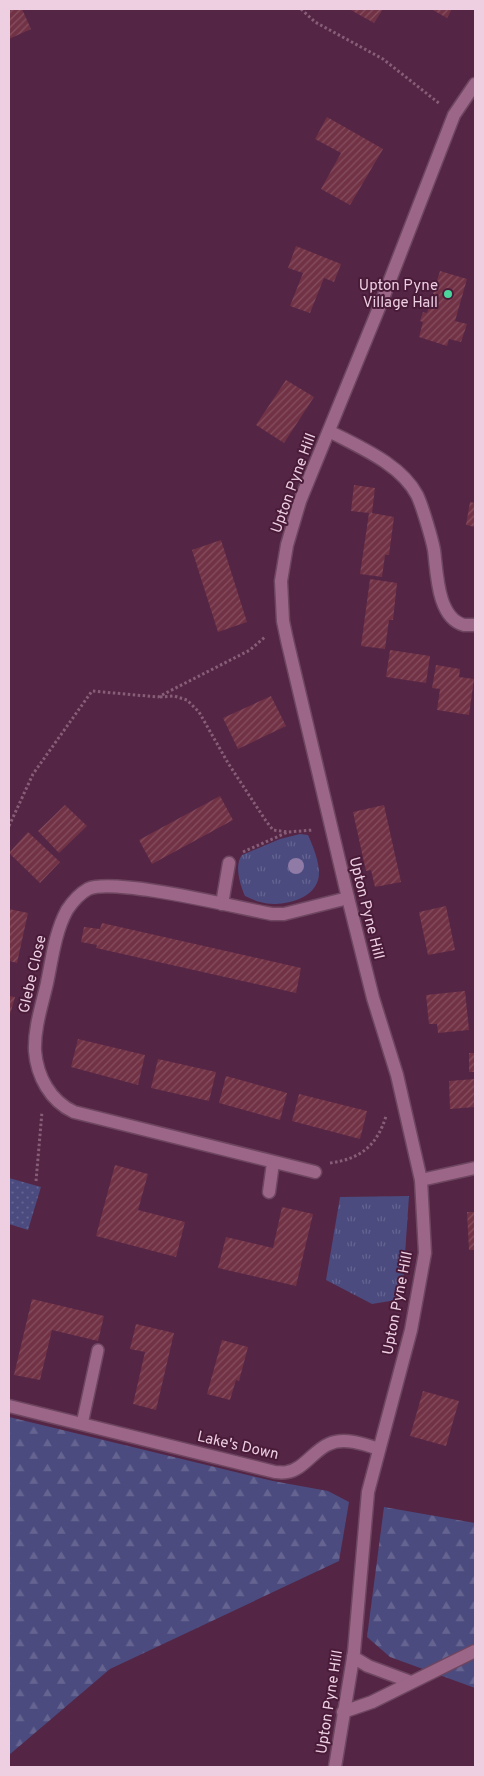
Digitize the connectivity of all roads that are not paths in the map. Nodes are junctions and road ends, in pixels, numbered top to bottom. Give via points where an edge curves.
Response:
1 (475, 84) edge
2 (329, 431) junction
3 (475, 625) edge
4 (229, 863) road end
5 (348, 898) junction
6 (222, 904) junction
7 (273, 1163) junction
8 (475, 1168) edge
9 (315, 1172) road end
10 (421, 1180) junction
11 (269, 1192) dead end
12 (98, 1350) dead end
13 (9, 1406) edge
14 (82, 1424) junction
15 (379, 1448) junction
16 (475, 1651) edge
17 (353, 1657) junction
18 (411, 1682) junction
19 (343, 1712) junction
20 (335, 1767) edge

1 - 2 street, Upton Pyne Hill via 454,115
2 - 3 street via 382,459 417,495 434,548 440,596 455,619
2 - 5 street, Upton Pyne Hill via 300,501 281,580 283,621
4 - 6 street
5 - 6 street, Glebe Close via 284,914
5 - 10 street, Upton Pyne Hill via 373,998 397,1074
6 - 7 street, Glebe Close via 125,887 99,886 75,898 59,930 36,1032 35,1052 48,1090 63,1107
7 - 9 street, Glebe Close
7 - 11 street
8 - 10 street
10 - 15 street, Upton Pyne Hill via 425,1253 412,1330
12 - 14 lane
13 - 14 street, Lake's Down
14 - 15 street, Lake's Down via 275,1472 295,1469 329,1443 341,1441
15 - 17 street, Upton Pyne Hill via 368,1492
16 - 18 street
17 - 18 street
17 - 19 street, Upton Pyne Hill
18 - 19 street via 372,1702
19 - 20 street, Upton Pyne Hill

